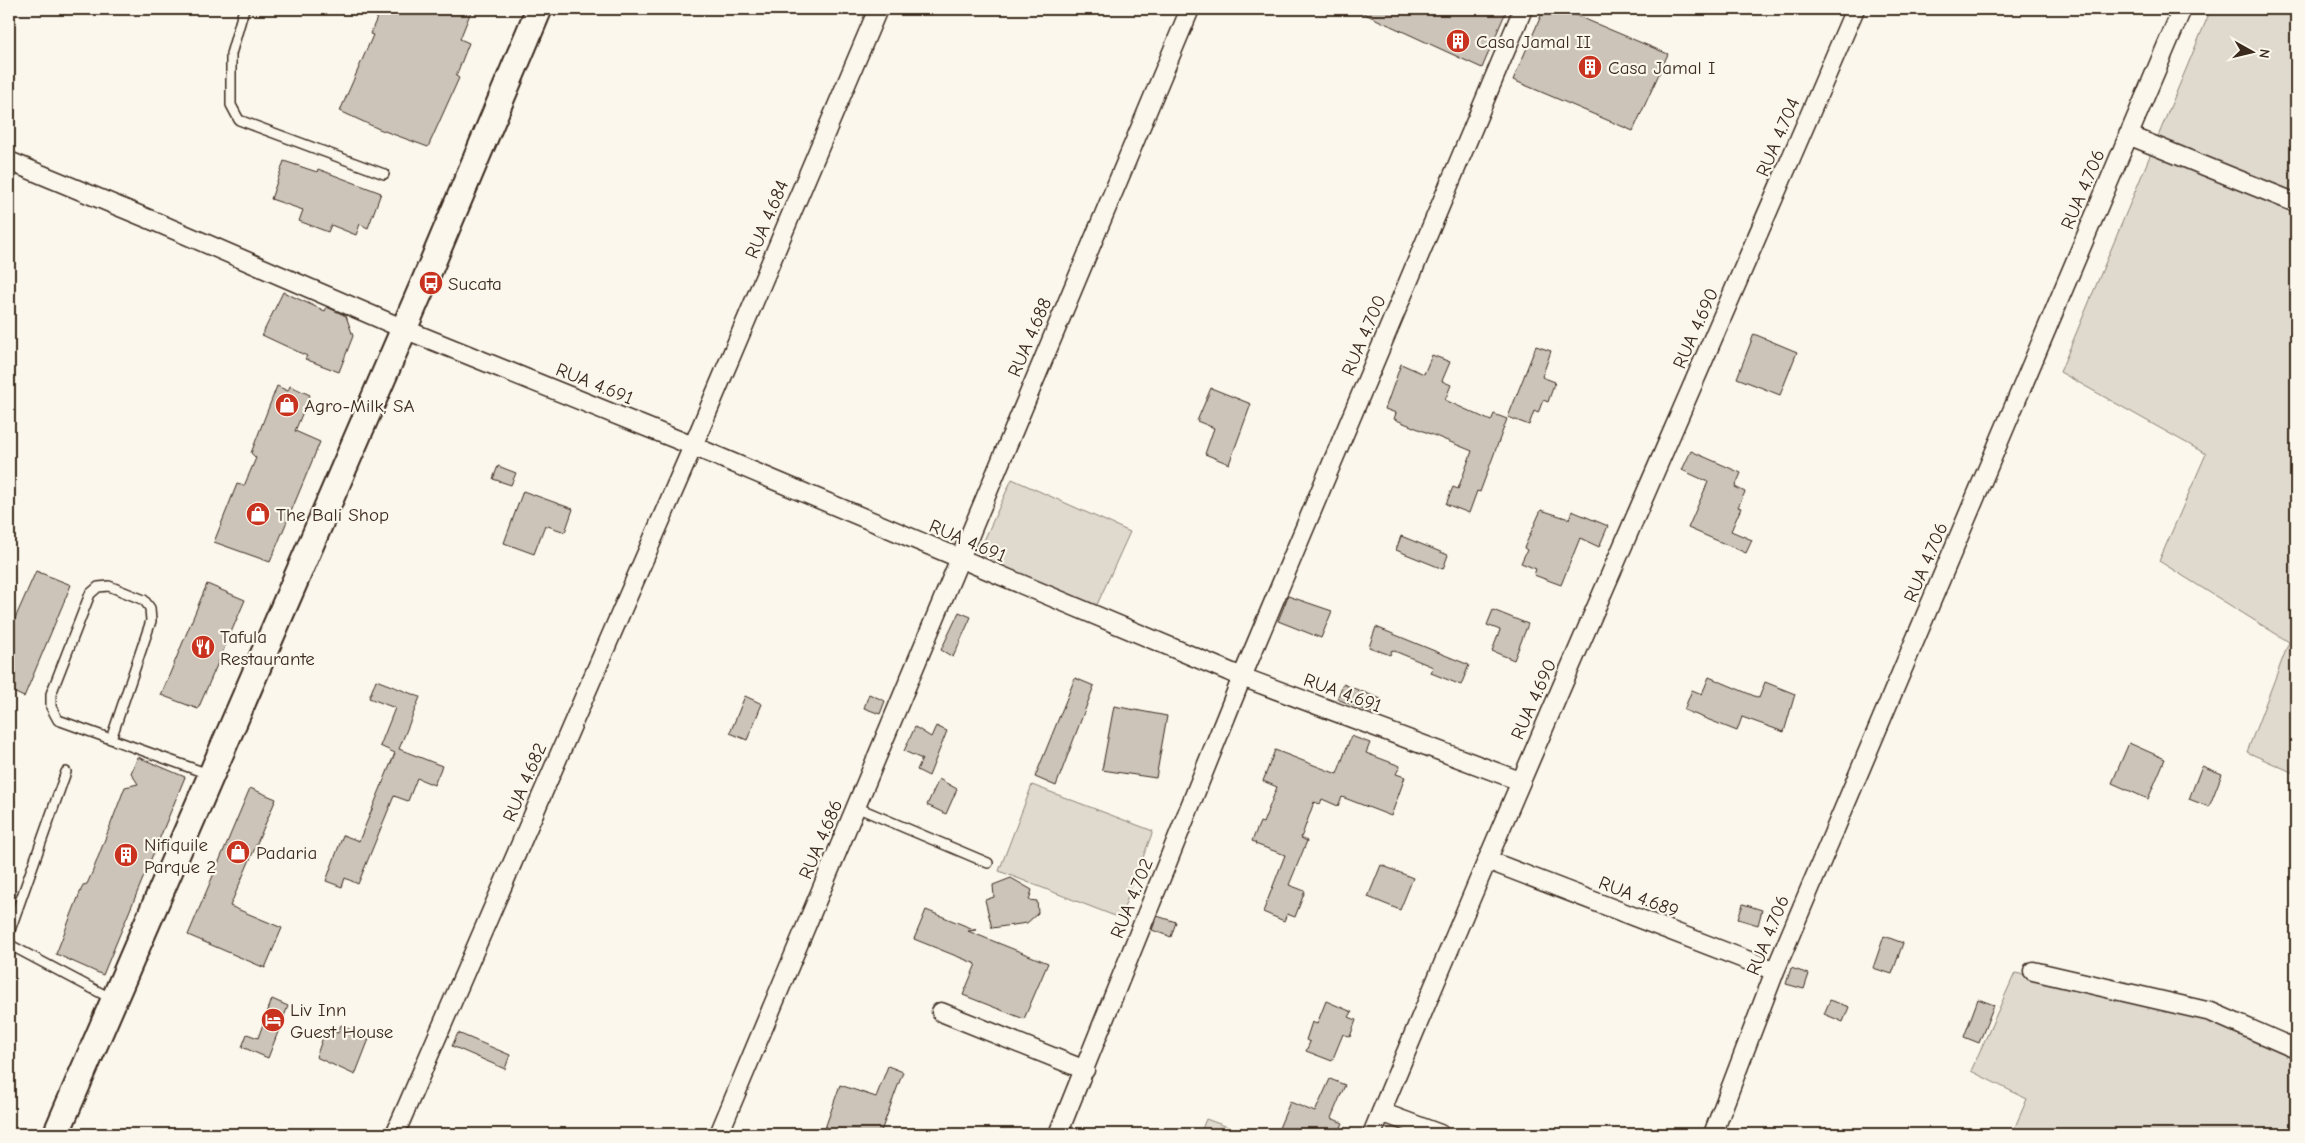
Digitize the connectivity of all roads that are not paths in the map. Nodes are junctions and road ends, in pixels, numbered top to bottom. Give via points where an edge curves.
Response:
1 (244, 9) edge
2 (539, 9) edge
3 (878, 9) edge
4 (1190, 9) edge
5 (1523, 9) edge
6 (1855, 9) edge
7 (2182, 9) edge
8 (2128, 135) junction
9 (9, 161) edge
10 (384, 174) dead end
11 (2296, 204) edge
12 (1738, 283) joint
13 (404, 329) junction
14 (693, 446) junction
15 (959, 560) junction
16 (1242, 677) junction
17 (111, 739) junction
18 (66, 772) dead end
19 (211, 776) junction
20 (1520, 781) junction
21 (856, 807) junction
22 (1487, 860) junction
23 (988, 863) dead end
24 (9, 933) edge
25 (9, 941) edge
26 (1775, 971) junction
27 (2033, 971) dead end
28 (114, 1000) junction
29 (941, 1012) dead end
30 (2296, 1049) edge
31 (1085, 1070) junction
32 (1381, 1112) junction
33 (56, 1134) edge
34 (395, 1134) edge
35 (719, 1134) edge
36 (1058, 1134) edge
37 (1372, 1134) edge
38 (1440, 1134) edge
39 (1713, 1134) edge

1 - 10 lane via 230,54 231,105 239,120
2 - 13 main road
3 - 14 street, RUA 4.684
4 - 15 street, RUA 4.688
5 - 16 street, RUA 4.700
6 - 12 street, RUA 4.704
7 - 8 street, RUA 4.706
8 - 11 street
8 - 26 street, RUA 4.706
9 - 13 street, RUA 4.691
12 - 20 street, RUA 4.690
13 - 14 street, RUA 4.691
13 - 19 main road
14 - 15 street, RUA 4.691
14 - 34 street, RUA 4.682
15 - 16 street, RUA 4.691
15 - 21 street, RUA 4.686
16 - 20 street, RUA 4.691
16 - 31 street, RUA 4.702
17 - 17 lane via 58,720 51,707 51,694 90,594 98,587 109,586 144,600 150,608 151,621
17 - 19 lane
18 - 24 lane
19 - 28 main road
20 - 22 street, RUA 4.690
21 - 23 lane
21 - 35 street, RUA 4.686
22 - 26 street, RUA 4.689
22 - 32 street, RUA 4.690
25 - 28 lane via 12,946
26 - 39 street, RUA 4.706
27 - 30 street via 2220,1014
28 - 33 main road
29 - 31 street
31 - 36 street, RUA 4.702
32 - 37 street, RUA 4.690
32 - 38 street

